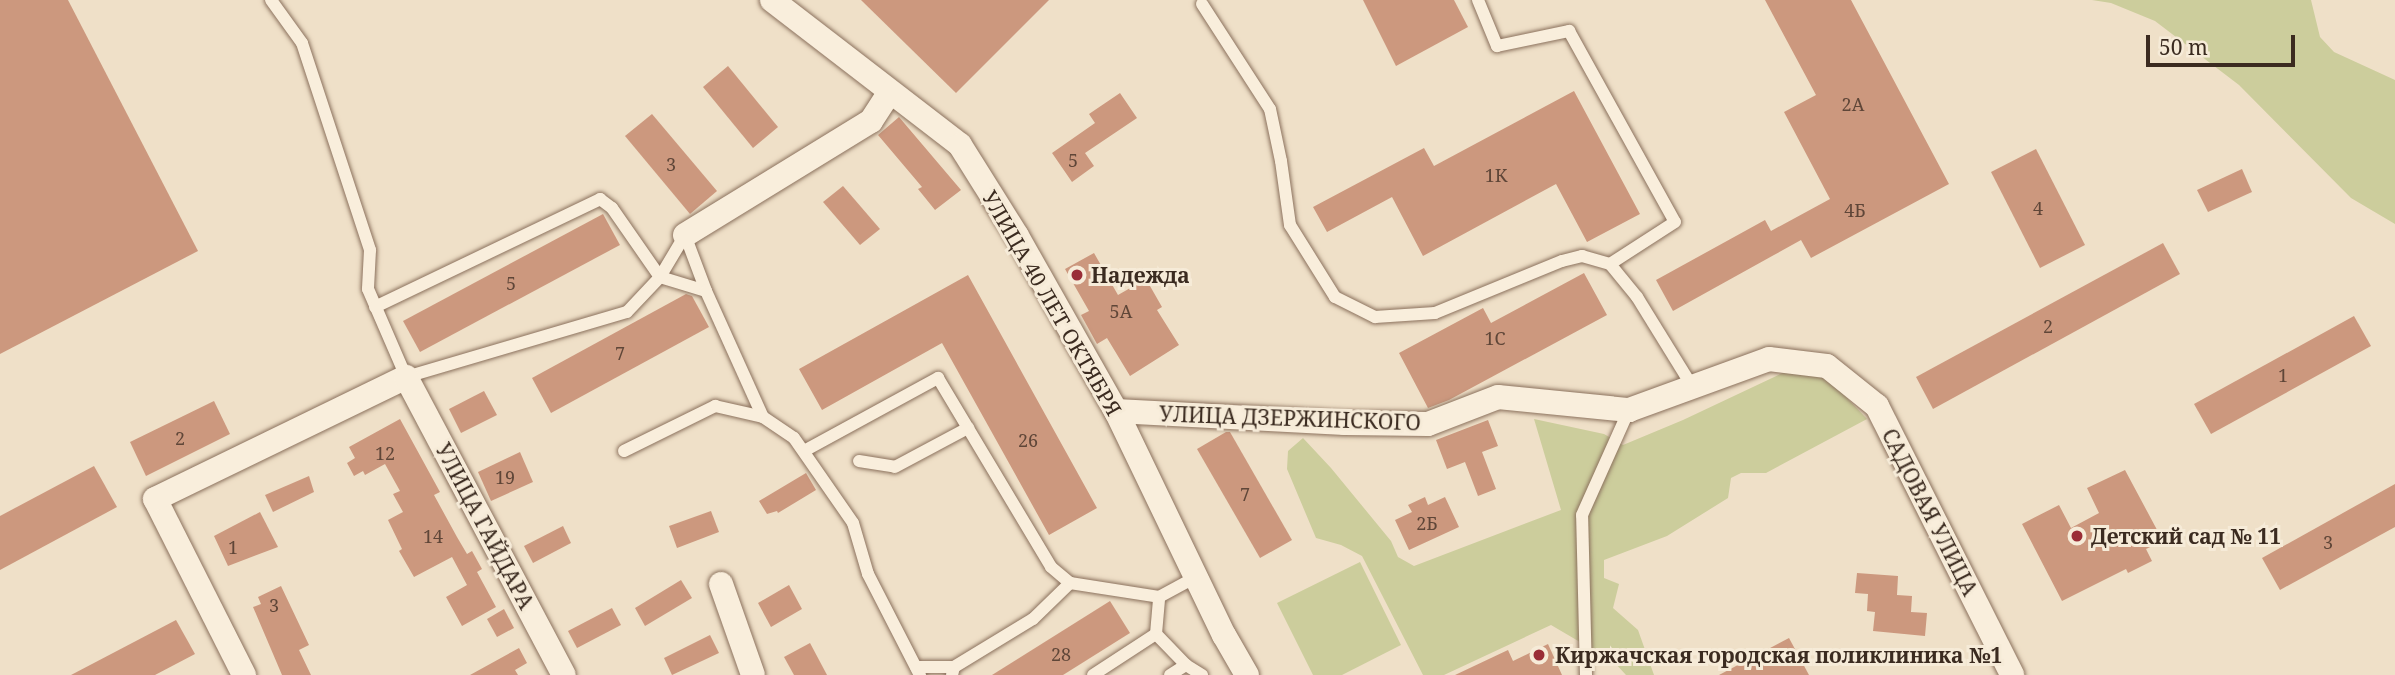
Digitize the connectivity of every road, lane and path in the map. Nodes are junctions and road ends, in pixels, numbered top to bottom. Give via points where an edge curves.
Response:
1 (271, 0) edge
2 (772, 0) edge
3 (1478, 0) edge
4 (1202, 4) dead end
5 (889, 93) junction
6 (685, 235) junction
7 (1610, 264) junction
8 (660, 277) junction
9 (706, 291) junction
10 (374, 307) junction
11 (1827, 366) joint
12 (406, 377) junction
13 (1692, 386) junction
14 (1629, 410) junction
15 (1116, 411) junction
16 (763, 417) junction
17 (968, 428) junction
18 (804, 451) junction
19 (624, 452) dead end
20 (859, 461) dead end
21 (1196, 577) junction
22 (1070, 583) junction
23 (721, 584) dead end
24 (1159, 597) junction
25 (1156, 634) junction
26 (1186, 665) junction
27 (918, 671) edge
28 (953, 671) edge
29 (1239, 673) edge
30 (244, 675) edge
31 (564, 675) edge
32 (753, 675) edge
33 (1093, 675) edge
34 (1170, 675) edge
35 (1202, 675) edge
36 (1586, 675) edge
37 (2012, 675) edge

1 - 10 lane via 302,43 370,250 368,289
2 - 5 street, УЛИЦА 40 ЛЕТ ОКТЯБРЯ
3 - 7 lane via 1497,46 1569,32 1675,222
4 - 7 lane via 1270,109 1290,225 1335,297 1375,317 1435,313 1562,261 1582,256
5 - 6 street via 871,121
5 - 15 street, УЛИЦА 40 ЛЕТ ОКТЯБРЯ via 960,145
6 - 8 lane
6 - 9 lane
7 - 13 lane via 1637,297
8 - 9 lane
8 - 10 lane via 612,208 600,199
8 - 12 lane via 627,312
9 - 16 lane
10 - 12 lane
11 - 13 street, УЛИЦА ДЗЕРЖИНСКОГО via 1769,359
11 - 37 street, САДОВАЯ УЛИЦА via 1877,406
12 - 30 street via 155,499
12 - 31 street, УЛИЦА ГАЙДАРА
13 - 14 street, УЛИЦА ДЗЕРЖИНСКОГО
14 - 15 street, УЛИЦА ДЗЕРЖИНСКОГО via 1498,397 1428,424
14 - 36 lane via 1582,515
15 - 21 street, УЛИЦА 40 ЛЕТ ОКТЯБРЯ
16 - 18 lane via 794,438
16 - 19 lane via 715,406
17 - 18 lane via 938,378
17 - 20 lane via 895,467
17 - 22 lane via 1051,567
18 - 27 lane via 853,523 867,574
21 - 24 lane
21 - 29 street, УЛИЦА 40 ЛЕТ ОКТЯБРЯ
22 - 24 lane
22 - 28 lane via 1033,620
23 - 32 street
24 - 25 lane
25 - 26 lane
25 - 33 lane
26 - 34 lane
26 - 35 lane
27 - 28 lane

